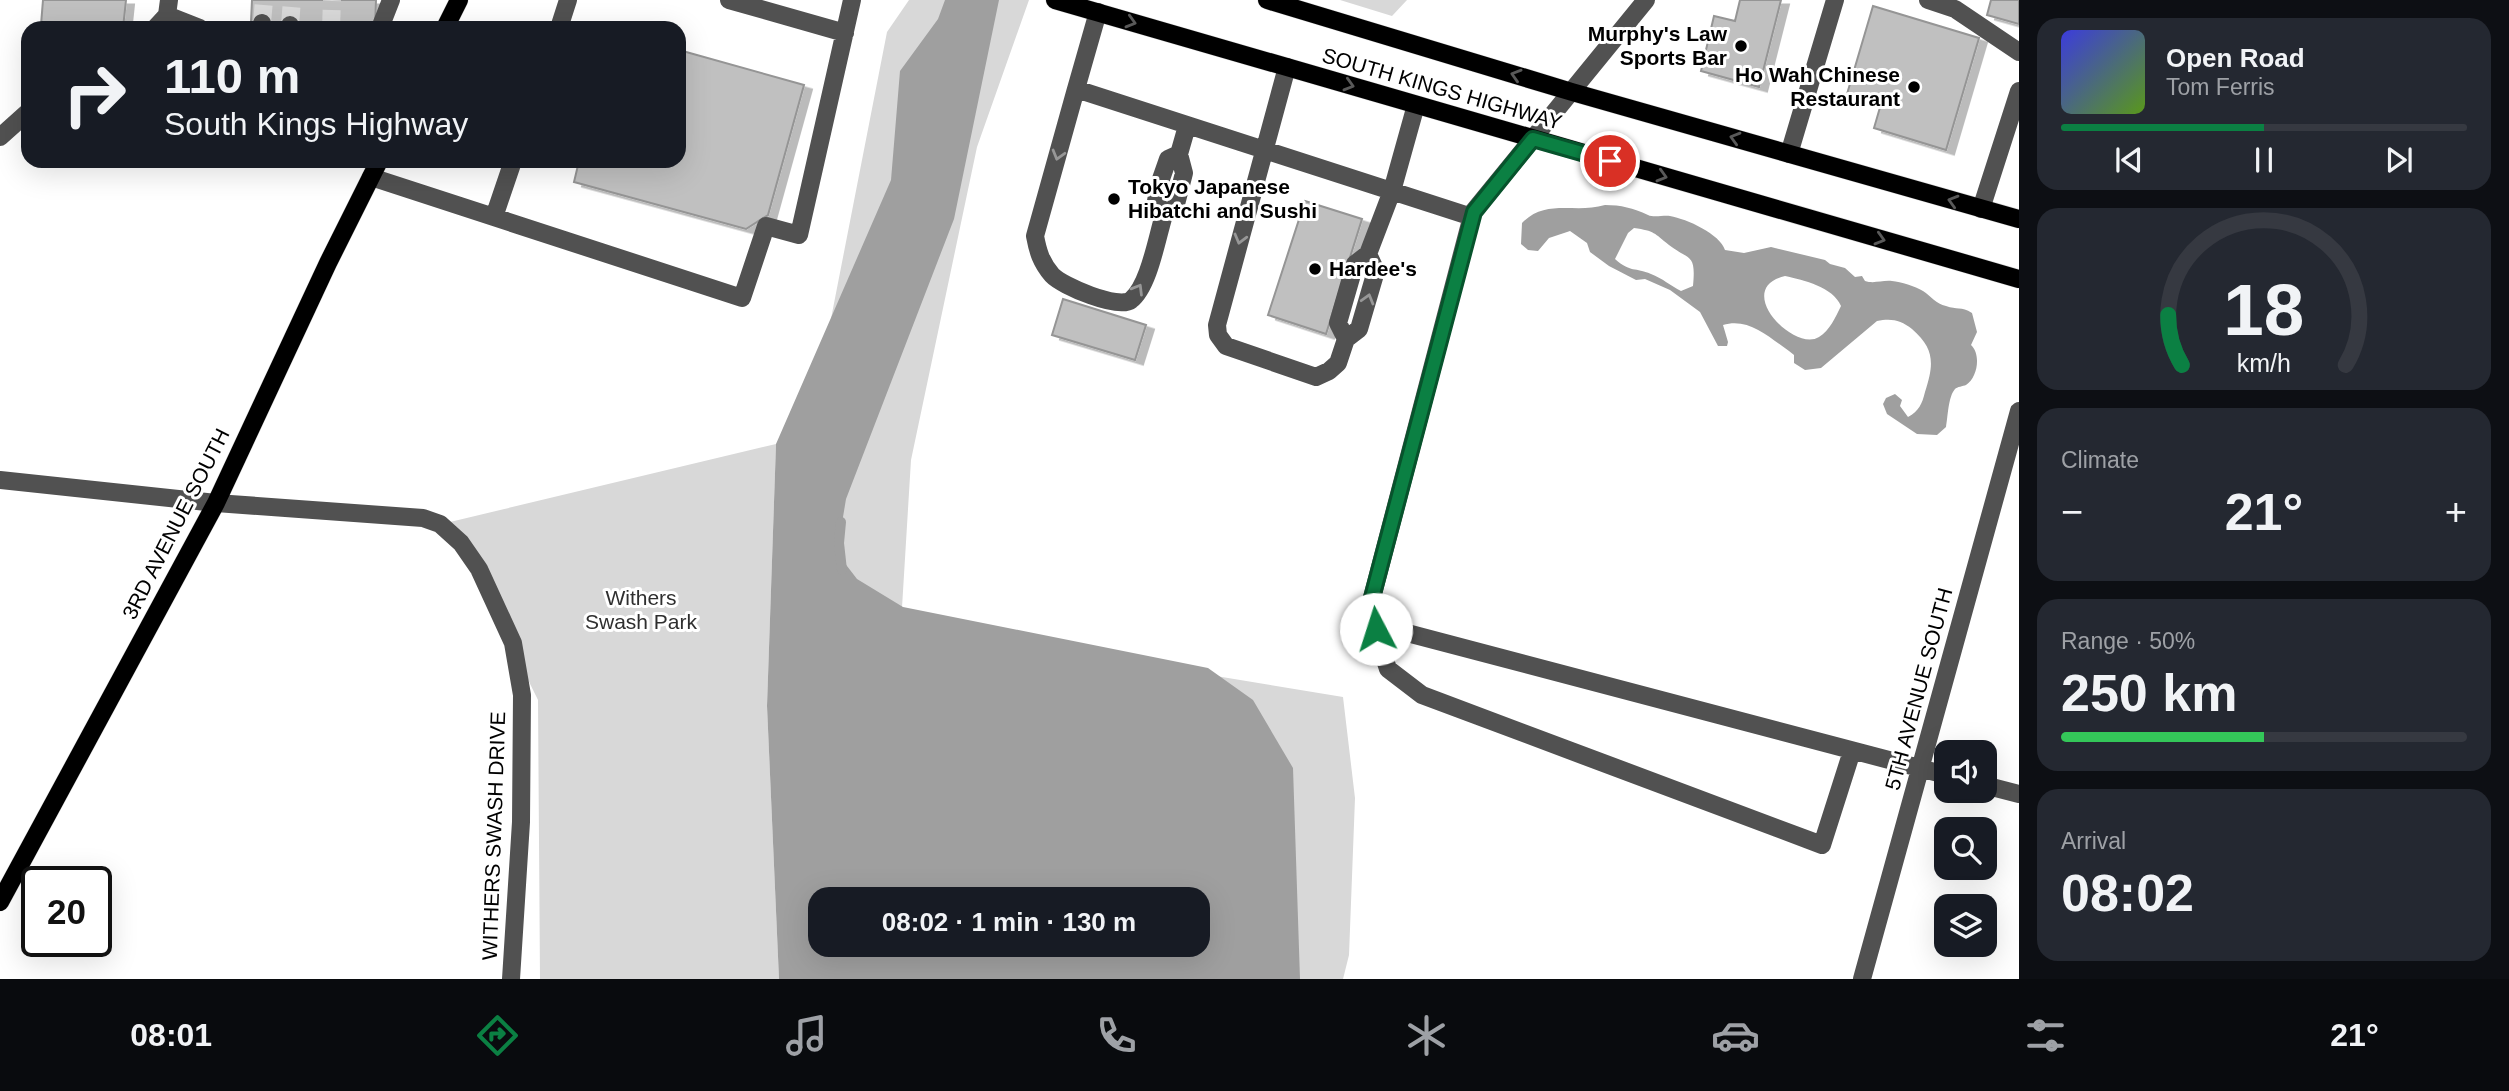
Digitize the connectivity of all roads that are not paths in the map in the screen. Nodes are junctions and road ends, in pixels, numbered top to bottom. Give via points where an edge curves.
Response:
1 (391, 0) edge
2 (459, 0) edge
3 (568, 0) edge
4 (730, 0) edge
5 (852, 0) edge
6 (1267, 0) edge
7 (1646, 0) edge
8 (1835, 0) edge
9 (1928, 0) edge
10 (1060, 1) edge
11 (1098, 12) junction
12 (164, 14) edge
13 (182, 21) edge
14 (383, 21) edge
15 (448, 21) edge
16 (561, 21) edge
17 (845, 33) junction
18 (2019, 52) edge
19 (1287, 67) junction
20 (1076, 89) junction
21 (2019, 91) edge
22 (1572, 92) junction
23 (1416, 105) junction
24 (21, 118) edge
25 (1187, 126) junction
26 (0, 137) edge
27 (1533, 139) junction
28 (1265, 150) junction
29 (1179, 153) junction
30 (1789, 154) junction
31 (376, 168) edge
32 (511, 168) edge
33 (371, 177) junction
34 (1392, 191) junction
35 (1981, 209) junction
36 (1164, 215) junction
37 (1472, 216) junction
38 (494, 217) junction
39 (2019, 219) edge
40 (2019, 279) edge
41 (2019, 411) edge
42 (0, 480) edge
43 (216, 503) junction
44 (1369, 609) junction
45 (1853, 751) junction
46 (1920, 768) junction
47 (1934, 772) edge
48 (1997, 788) edge
49 (2019, 794) edge
50 (0, 902) edge
51 (511, 979) edge
52 (1862, 979) edge

1 - 14 street
2 - 15 main road
3 - 16 street
4 - 17 street
5 - 17 street
22 -> 6 main road, SOUTH KINGS HIGHWAY
7 - 22 street
8 - 30 street
9 - 18 street via 1955,9
10 - 11 main road, SOUTH KINGS HIGHWAY
11 -> 19 main road, SOUTH KINGS HIGHWAY
11 - 20 street
12 - 13 street
17 - 38 street via 799,235 766,226 742,298
19 -> 23 main road, SOUTH KINGS HIGHWAY
19 - 28 street
20 - 25 street
20 -> 36 street via 1035,236 1040,258 1055,278 1088,295 1124,304 1142,286
21 - 35 street
22 - 27 street
30 -> 22 main road, SOUTH KINGS HIGHWAY
23 - 27 main road, SOUTH KINGS HIGHWAY
23 - 34 street
24 - 26 street
25 - 28 street
25 - 29 street
27 - 37 street
27 -> 40 main road, SOUTH KINGS HIGHWAY
28 - 34 street
28 -> 34 street via 1218,335 1226,346 1316,377 1338,363 1346,339 1359,329 1376,271 1368,254
29 - 36 street via 1184,173 1175,208
29 - 36 street via 1168,159 1159,188 1156,201
35 -> 30 main road, SOUTH KINGS HIGHWAY
31 - 33 main road, 3RD AVENUE SOUTH
32 - 38 street
33 - 38 street
33 - 43 main road, 3RD AVENUE SOUTH
34 - 37 street
35 - 39 main road, SOUTH KINGS HIGHWAY
37 - 44 street
41 - 46 street, 5TH AVENUE SOUTH
42 - 43 street, WITHERS SWASH DRIVE
43 - 50 main road, 3RD AVENUE SOUTH
43 - 51 street, WITHERS SWASH DRIVE via 423,518 440,524 461,543 479,569 513,643 522,695 521,822
44 - 45 street via 1391,629
44 - 45 street via 1388,669 1422,695 1822,845
45 - 46 street
46 - 47 street
46 - 52 street, 5TH AVENUE SOUTH
48 - 49 street

